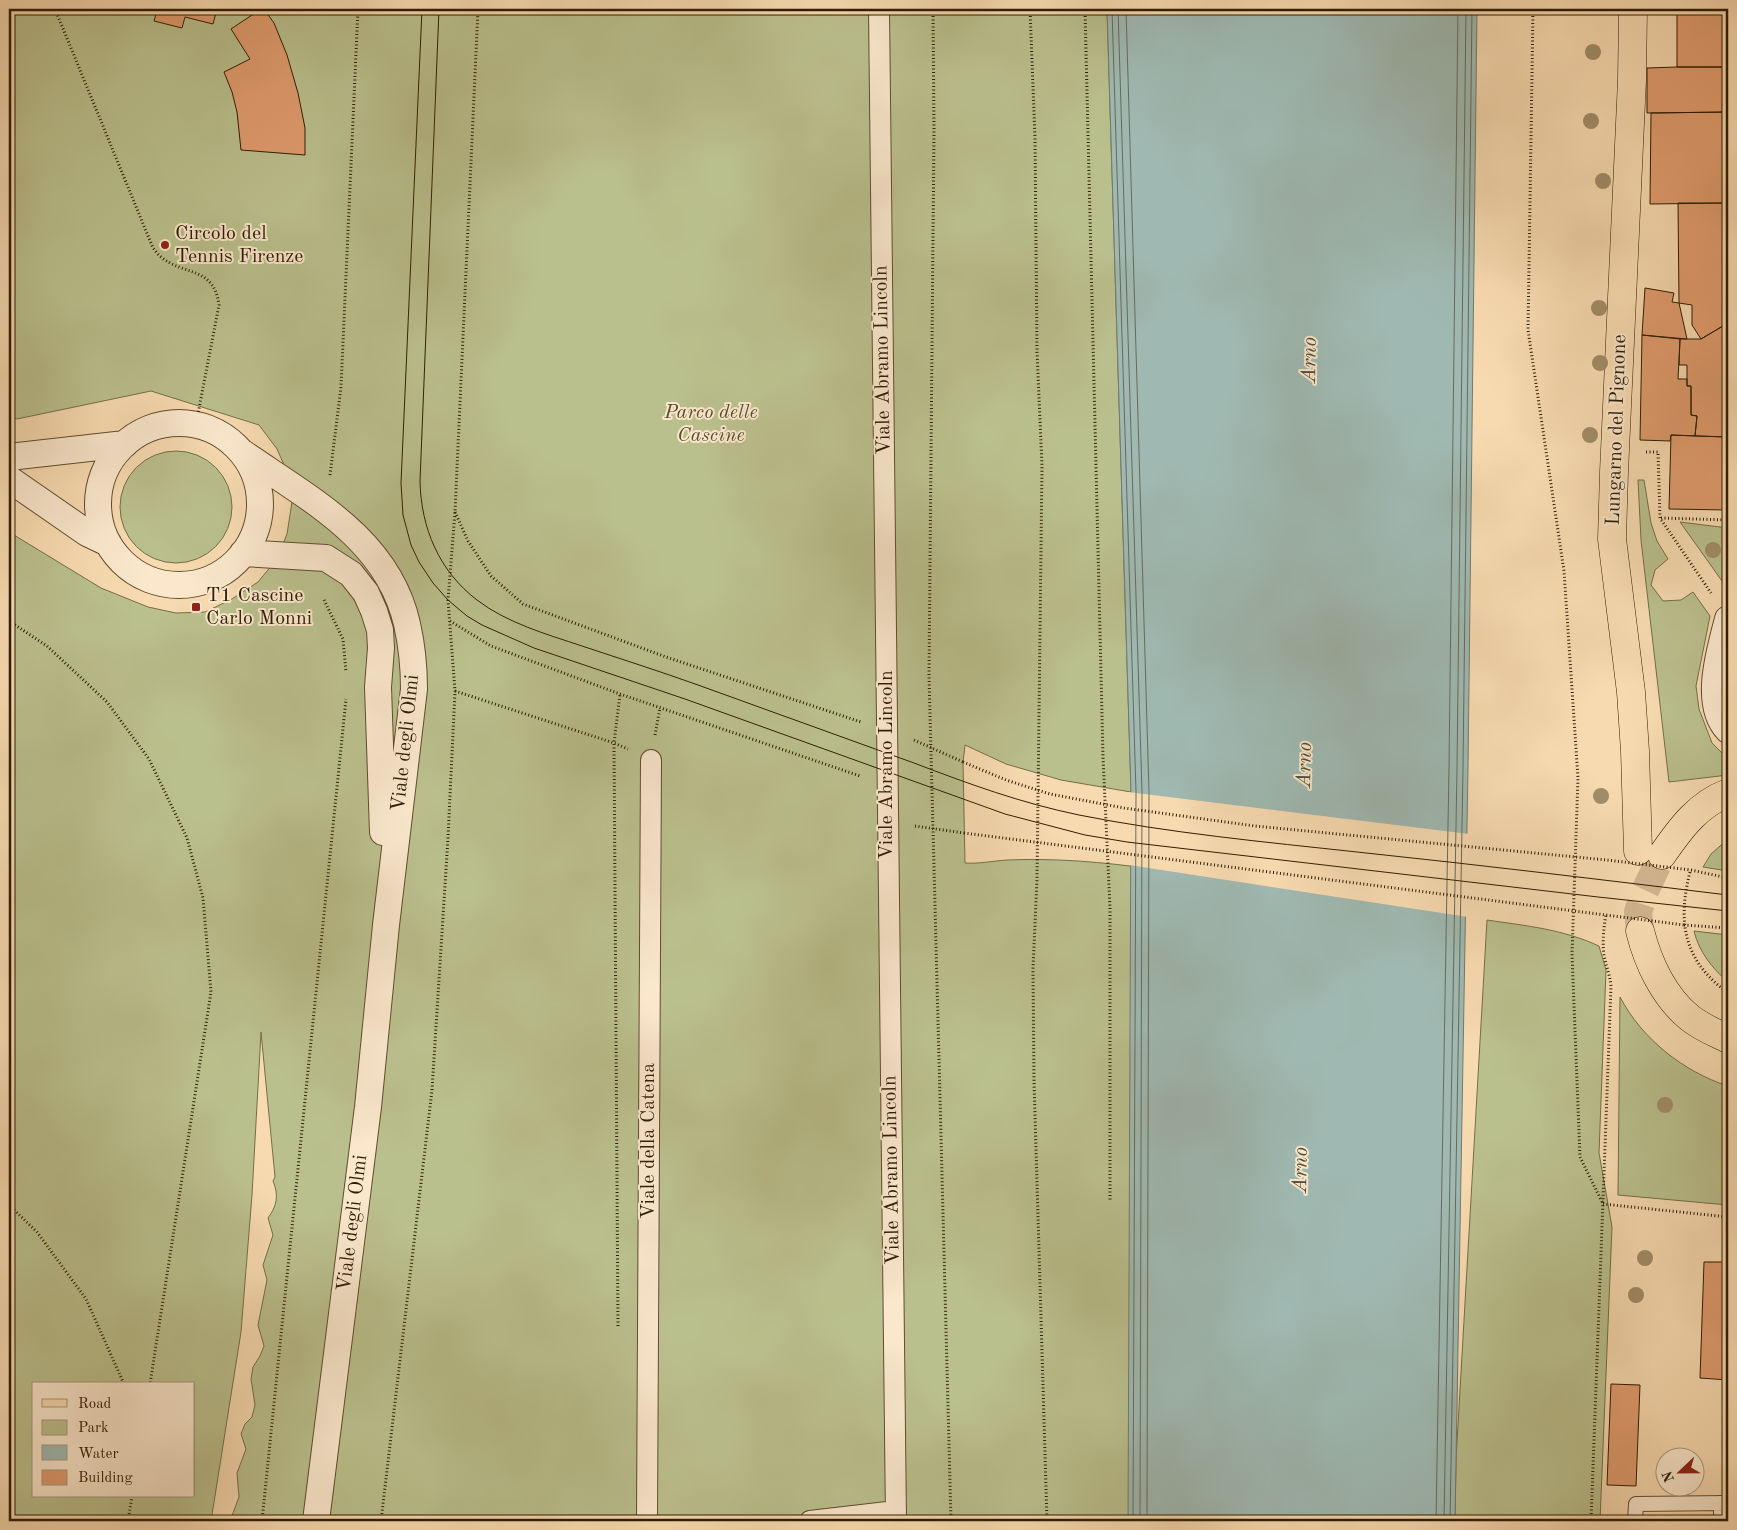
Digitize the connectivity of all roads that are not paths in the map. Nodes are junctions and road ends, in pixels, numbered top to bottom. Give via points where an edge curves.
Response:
1 (878, 9) edge
2 (1633, 9) edge
3 (125, 444) junction
4 (243, 453) junction
5 (9, 457) edge
6 (9, 479) edge
7 (108, 543) junction
8 (243, 553) junction
9 (1722, 609) edge
10 (1728, 730) edge
11 (651, 760) road end
12 (1728, 793) edge
13 (386, 925) junction
14 (1640, 931) tunnel mouth
15 (1728, 1039) edge
16 (1725, 1503) edge
17 (896, 1516) edge
18 (316, 1521) edge
19 (647, 1521) edge
20 (810, 1521) edge
21 (1635, 1521) edge
22 (1720, 1521) edge

1 - 17 street, Viale Abramo Lincoln
2 - 12 main road, Lungarno del Pignone via 1612,539 1650,853 1679,831 1698,811
3 - 4 street via 155,426 178,422 214,431
3 - 5 street
3 - 7 street via 106,468 99,488 98,514
4 - 8 street via 255,474 260,493 260,515 255,534
4 - 13 street, Viale degli Olmi via 310,498 362,541 386,574 407,622 414,689
6 - 7 street via 87,533
7 - 8 street via 120,560 136,573 169,586 193,585 216,577
8 - 13 street, Viale degli Olmi via 326,558 358,581 374,611 381,648 378,687
9 - 10 street via 1714,697 1718,713
11 - 19 street, Viale della Catena
13 - 18 street, Viale degli Olmi via 366,1117
14 - 15 main road via 1651,964 1672,999 1690,1018
16 - 21 lane via 1636,1504
16 - 22 lane
17 - 20 street

